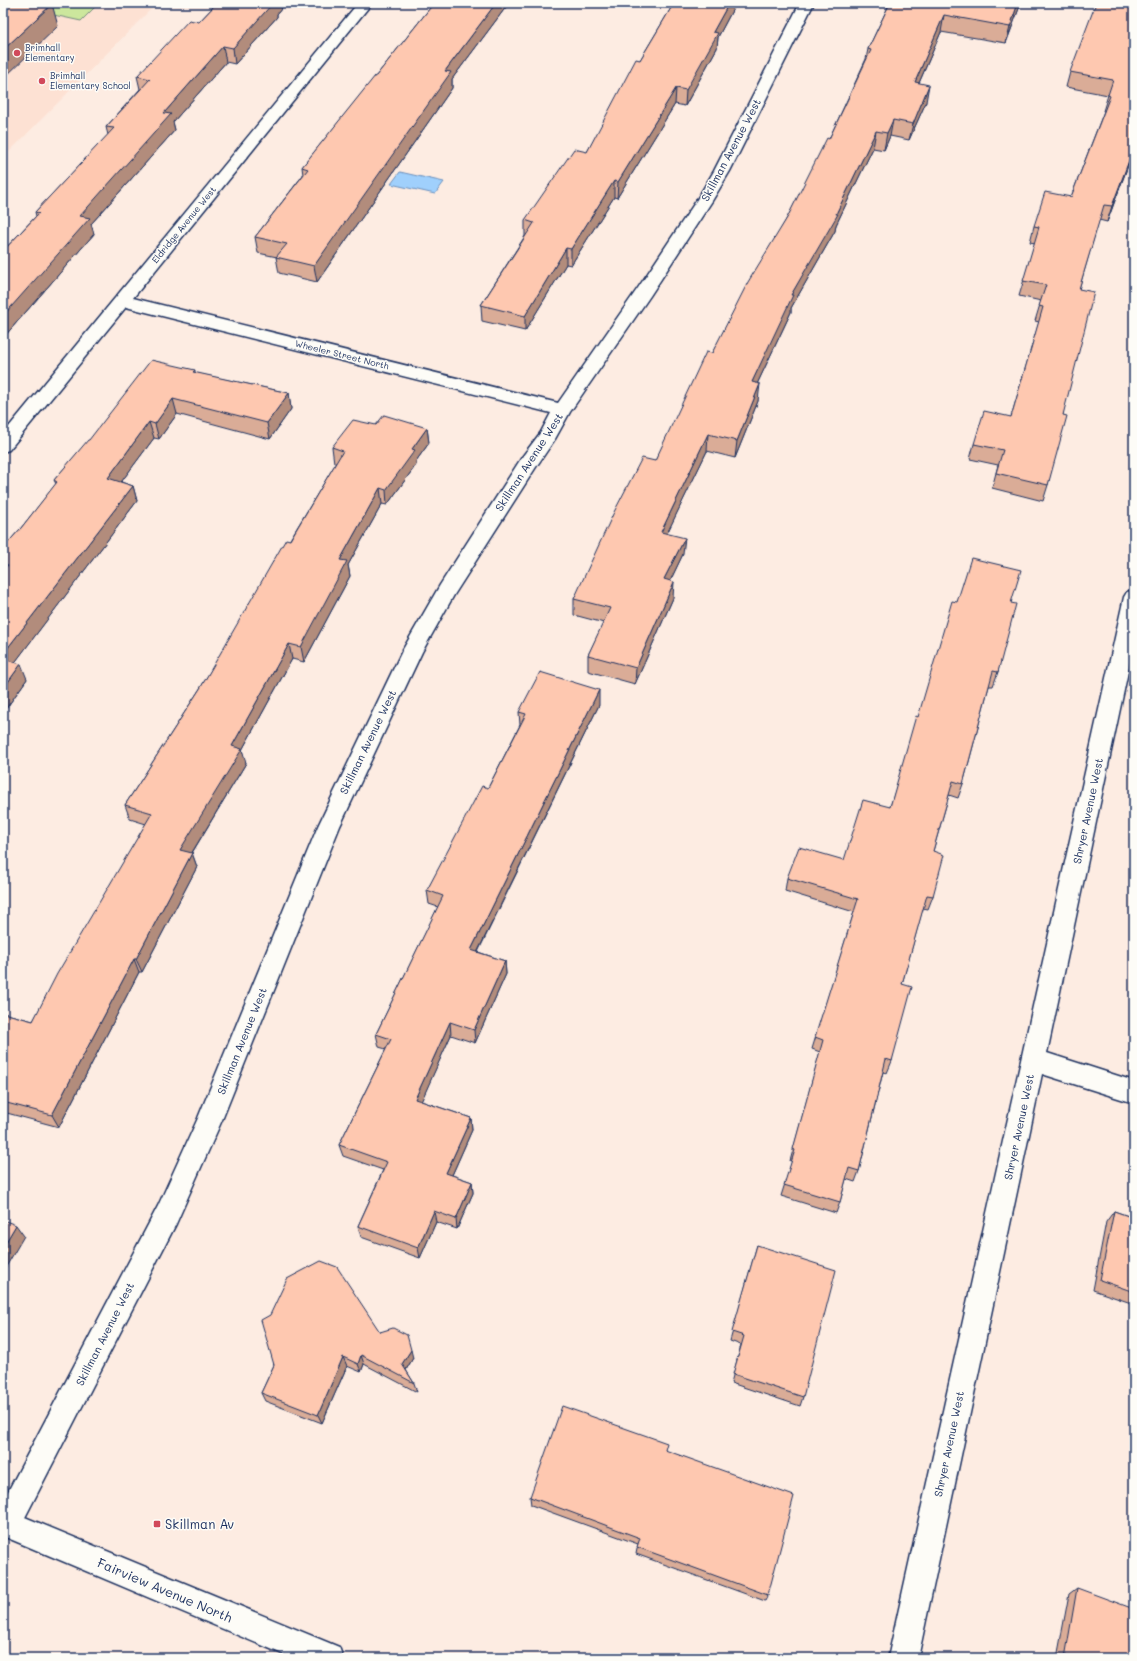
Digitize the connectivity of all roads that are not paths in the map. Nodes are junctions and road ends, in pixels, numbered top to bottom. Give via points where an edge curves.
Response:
1 (366, 3) edge
2 (807, 3) edge
3 (122, 301) junction
4 (562, 410) junction
5 (3, 446) edge
6 (1134, 597) edge
7 (1034, 1060) junction
8 (1134, 1092) edge
9 (5, 1523) edge
10 (328, 1658) edge
11 (903, 1658) edge

1 - 3 street, Eldridge Avenue West
2 - 4 street, Skillman Avenue West via 722,171 647,287
3 - 4 street, Wheeler Street North
3 - 5 street, Eldridge Avenue West
4 - 9 street, Skillman Avenue West via 549,435 447,590 406,664 329,826 210,1120 167,1215
6 - 7 street, Shryer Avenue West
7 - 8 street
7 - 11 street, Shryer Avenue West
9 - 10 street, Fairview Avenue North

